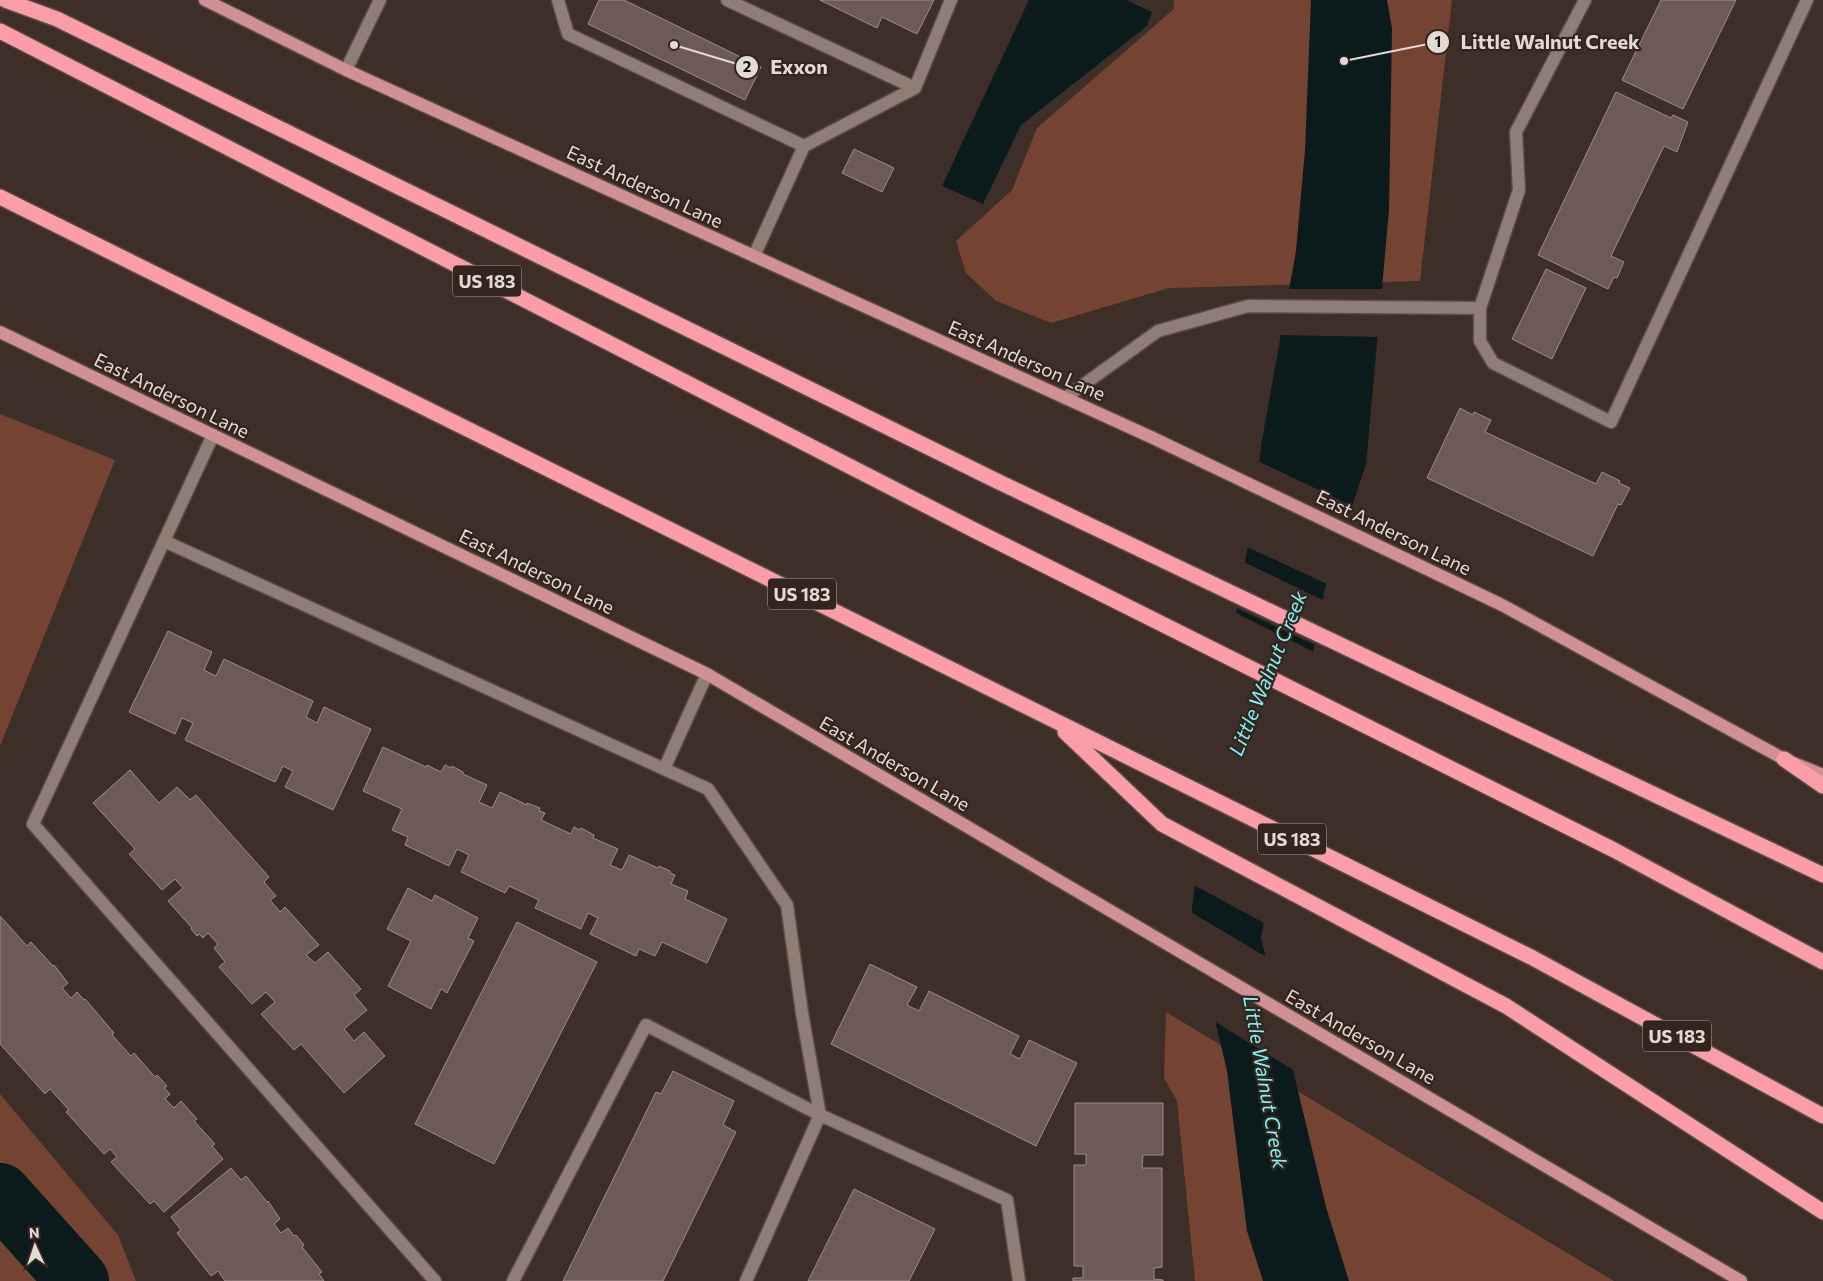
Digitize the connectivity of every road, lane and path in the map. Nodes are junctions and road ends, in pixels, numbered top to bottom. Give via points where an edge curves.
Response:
1 (5, 0) edge
2 (205, 0) edge
3 (380, 0) edge
4 (558, 0) edge
5 (727, 0) edge
6 (951, 0) edge
7 (1585, 0) edge
8 (1806, 0) edge
9 (0, 31) edge
10 (346, 70) junction
11 (915, 88) junction
12 (804, 146) junction
13 (0, 196) edge
14 (754, 256) junction
15 (1480, 308) junction
16 (0, 332) edge
17 (1065, 398) junction
18 (213, 435) junction
19 (164, 541) junction
20 (707, 674) junction
21 (1053, 721) junction
22 (1784, 759) junction
23 (664, 769) junction
24 (1823, 776) edge
25 (1823, 786) edge
26 (1823, 875) edge
27 (1823, 962) edge
28 (820, 1115) junction
29 (1823, 1116) edge
30 (1823, 1212) edge
31 (435, 1281) edge
32 (513, 1281) edge
33 (746, 1281) edge
34 (1019, 1281) edge
35 (1741, 1281) edge

1 - 26 highway via 57,19 999,482
2 - 10 main road, East Anderson Lane
3 - 10 street
4 - 12 street via 568,34
5 - 11 street
6 - 11 street
7 - 15 street via 1516,132 1519,190
8 - 15 street via 1611,422 1493,364 1480,341
9 - 27 highway, US 183 via 974,530 1614,850
10 - 14 main road, East Anderson Lane
11 - 12 street
12 - 14 street
13 - 21 highway, US 183
14 - 17 main road, East Anderson Lane
15 - 17 street via 1248,306 1158,332
16 - 18 main road, East Anderson Lane
17 - 22 main road, East Anderson Lane via 1502,605
18 - 19 street
18 - 20 main road, East Anderson Lane
19 - 23 street
19 - 31 street via 33,824
20 - 23 street
20 - 35 main road, East Anderson Lane
21 - 29 highway, US 183 via 1531,957
21 - 30 highway via 1162,824 1506,1006
22 - 24 main road, East Anderson Lane
22 - 25 highway
23 - 28 street via 708,789 788,905
28 - 32 street via 646,1025
28 - 33 street
28 - 34 street via 1006,1200

